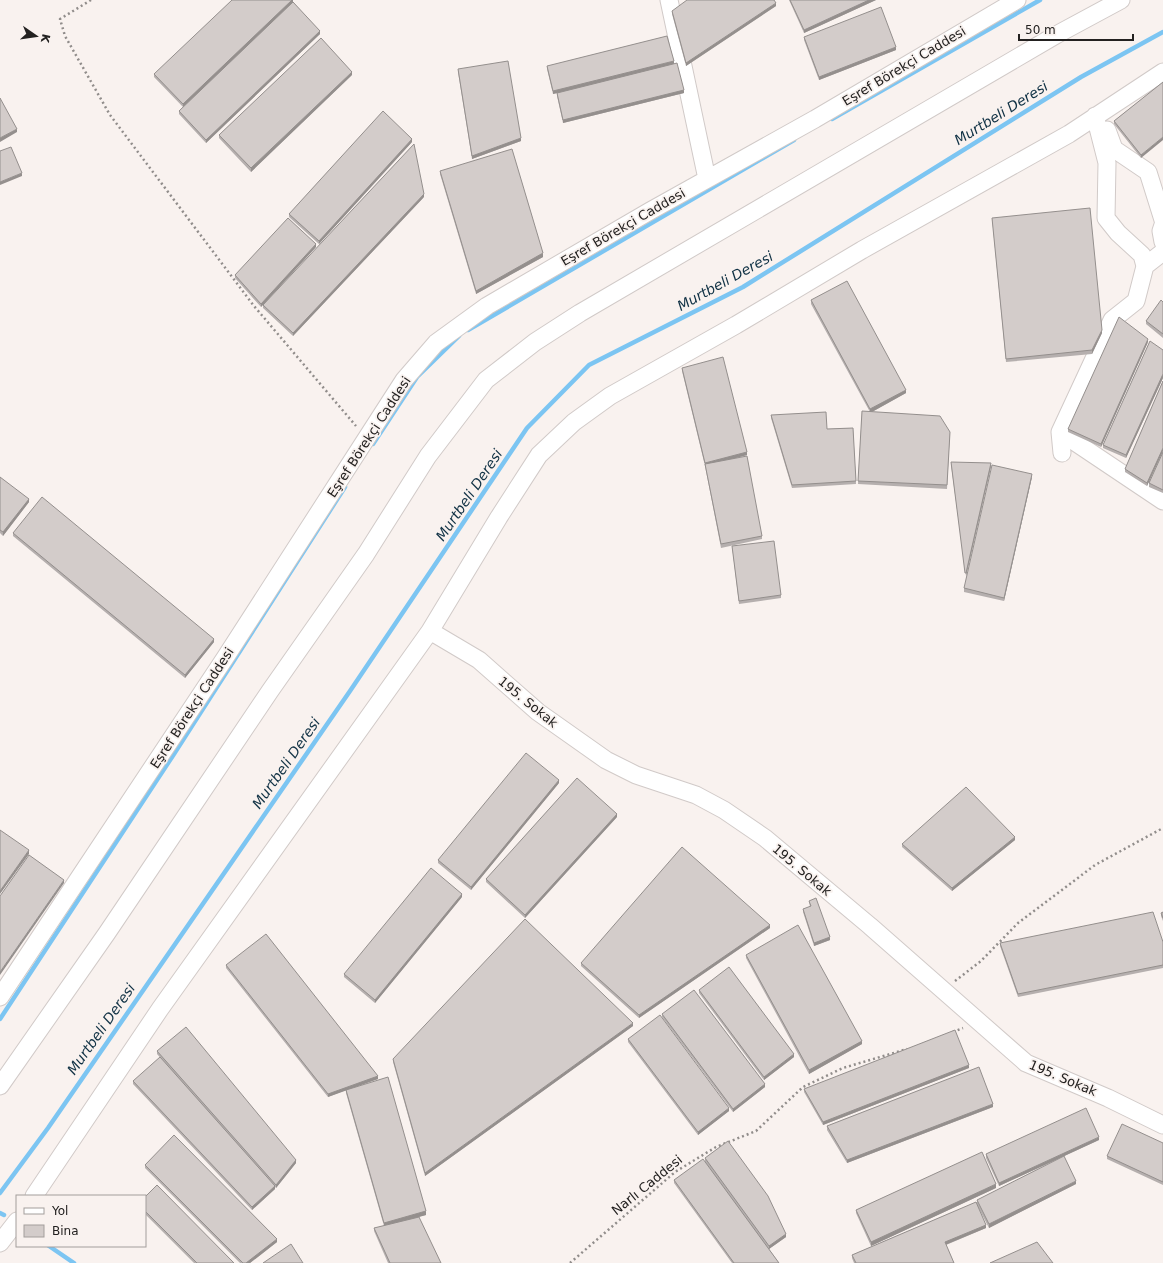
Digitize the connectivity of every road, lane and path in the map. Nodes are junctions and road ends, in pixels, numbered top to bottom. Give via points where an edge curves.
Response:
1 (91, 0) edge
2 (668, 0) edge
3 (1017, 0) edge
4 (1121, 0) edge
5 (1163, 72) edge
6 (1098, 114) junction
7 (707, 179) junction
8 (1163, 220) edge
9 (1163, 225) edge
10 (1163, 242) edge
11 (1163, 252) edge
12 (1145, 266) junction
13 (1060, 432) junction
14 (367, 439) junction
15 (1062, 453) dead end
16 (1163, 502) edge
17 (430, 631) junction
18 (1163, 828) edge
19 (944, 990) junction
20 (0, 997) edge
21 (980, 1022) junction
22 (950, 1033) edge
23 (913, 1046) edge
24 (0, 1086) edge
25 (1163, 1125) edge
26 (35, 1195) edge
27 (16, 1221) edge
28 (0, 1243) edge
29 (570, 1263) edge

1 - 14 path via 60,20 65,36 110,115 254,306
2 - 7 street
3 - 7 street, Eşref Börekçi Caddesi via 815,119
4 - 24 street via 1056,35 580,313 535,342 486,380 428,456 366,554
5 - 6 street
6 - 8 street via 1114,149 1148,172
6 - 12 street via 1107,163 1106,218 1142,256
6 - 17 street via 1069,134 610,396 574,422 539,455
7 - 14 street, Eşref Börekçi Caddesi via 487,306 458,326 436,344 404,380
9 - 10 street
11 - 12 street
12 - 13 street via 1136,301 1112,320
13 - 15 street
13 - 16 street
14 - 20 street, Eşref Börekçi Caddesi
17 - 19 street, 195. Sokak via 479,660 538,712 606,760 636,775 696,795 736,818 770,843
17 - 26 street via 160,1009
18 - 19 path via 1095,865 1018,923 982,962
19 - 21 street, 195. Sokak
21 - 22 path
21 - 25 street, 195. Sokak via 1026,1063
23 - 29 path, Narlı Caddesi via 842,1068 804,1087 756,1131 716,1147 675,1172
27 - 28 street

